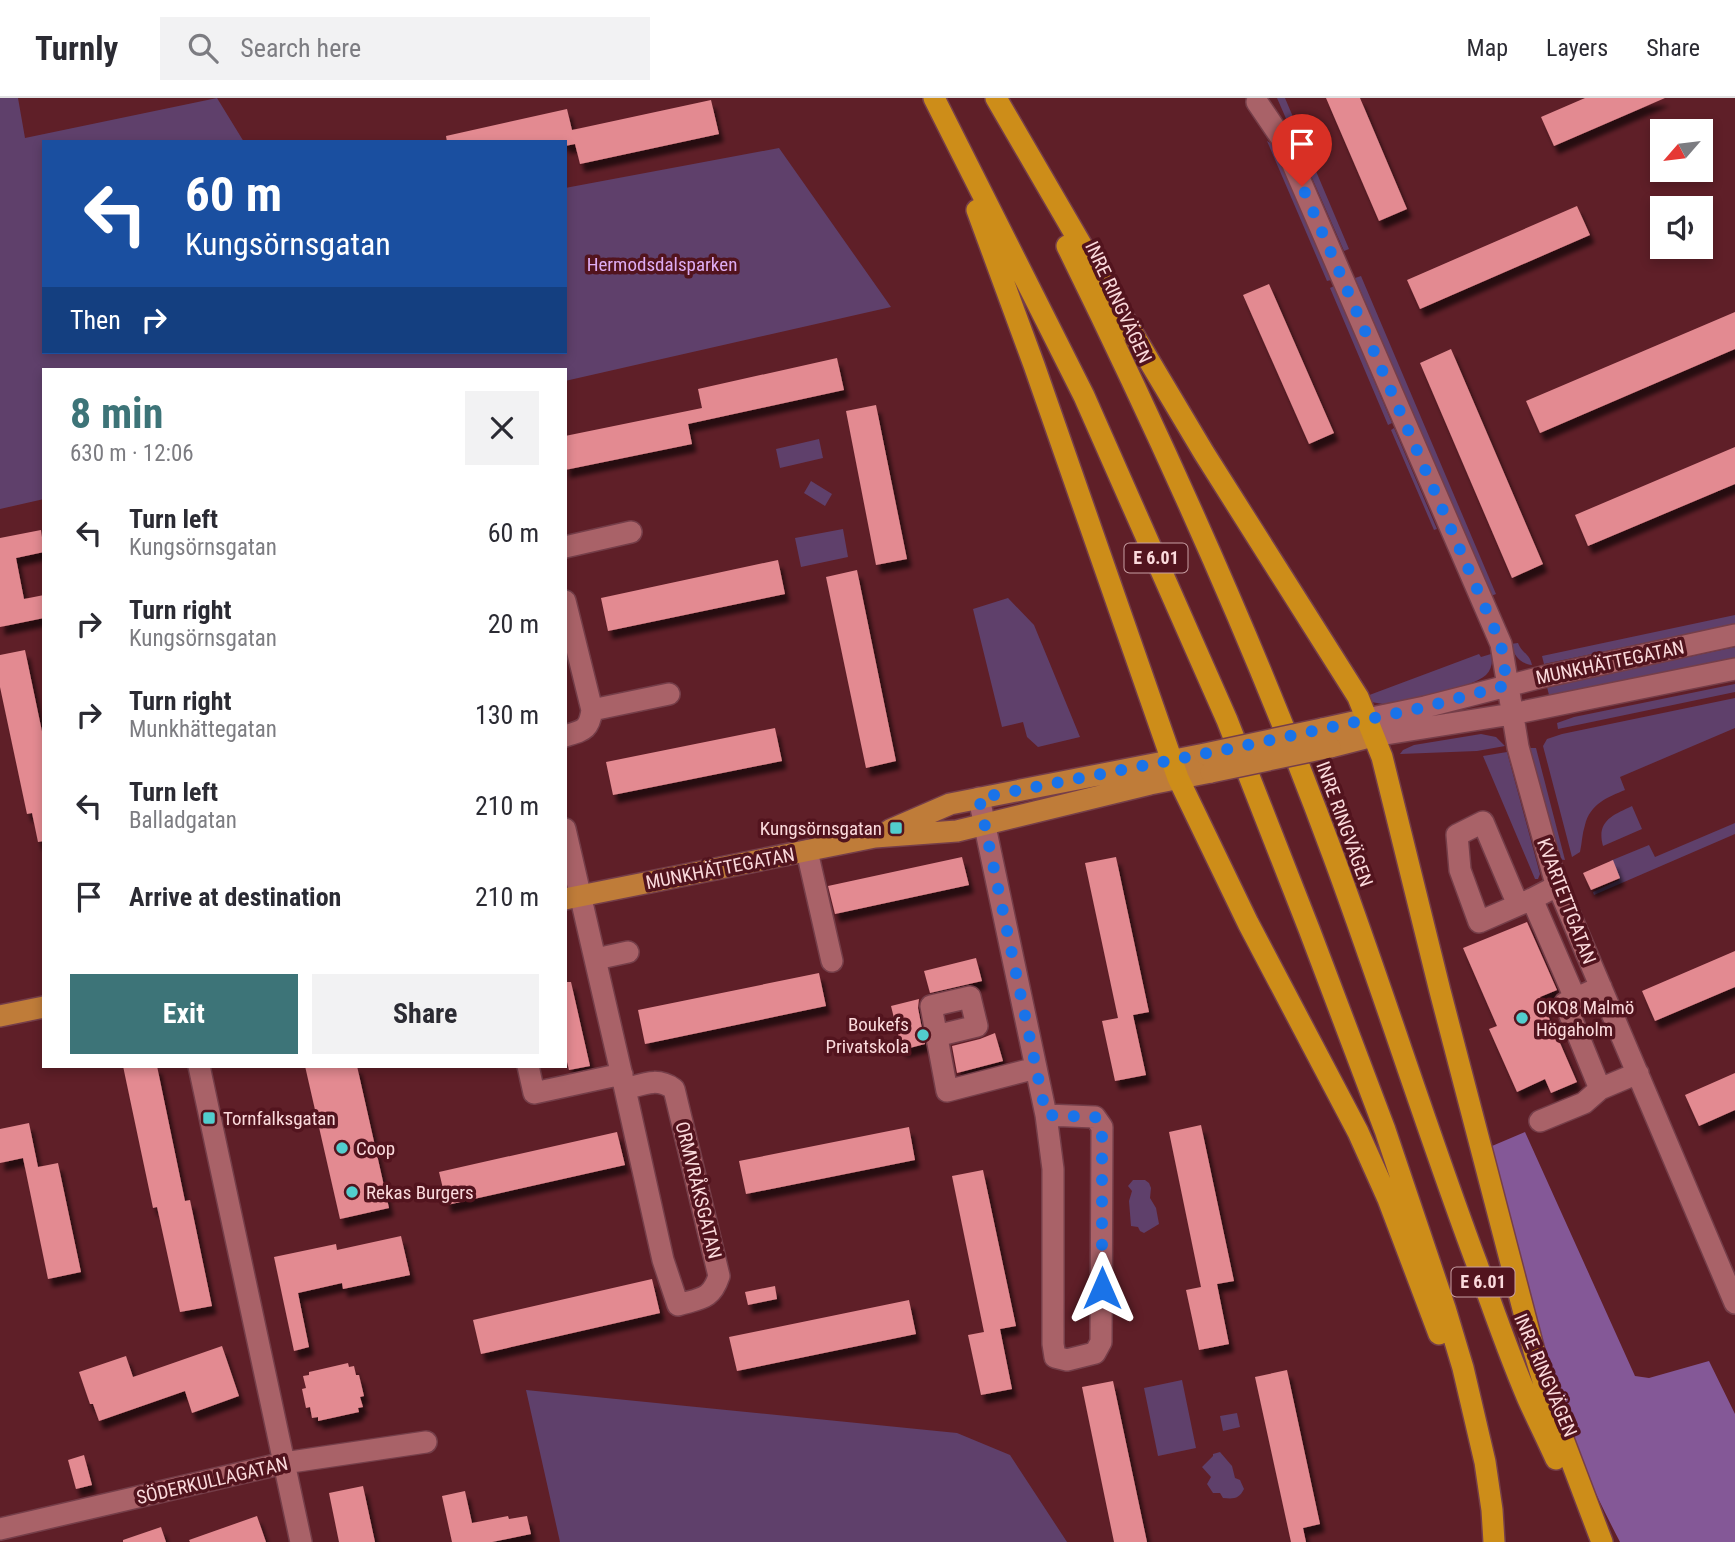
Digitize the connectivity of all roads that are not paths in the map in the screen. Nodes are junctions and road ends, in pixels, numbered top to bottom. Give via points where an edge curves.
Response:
1 (932, 98) edge
2 (995, 98) edge
3 (1257, 102) dead end
4 (631, 532) dead end
5 (567, 547) edge
6 (567, 609) edge
7 (1735, 635) edge
8 (1735, 669) edge
9 (1507, 685) junction
10 (669, 694) dead end
11 (592, 710) junction
12 (1512, 714) junction
13 (1370, 727) junction
14 (567, 735) edge
15 (1175, 769) junction
16 (979, 798) junction
17 (985, 824) junction
18 (875, 837) junction
19 (567, 846) edge
20 (807, 851) junction
21 (1558, 886) junction
22 (573, 897) edge
23 (628, 952) dead end
24 (596, 959) junction
25 (832, 961) dead end
26 (1601, 987) junction
27 (1575, 999) junction
28 (42, 1007) edge
29 (0, 1016) edge
30 (936, 1036) dead end
31 (199, 1068) edge
32 (528, 1068) edge
33 (1036, 1068) junction
34 (1638, 1073) junction
35 (623, 1081) junction
36 (1600, 1089) junction
37 (1046, 1115) junction
38 (1540, 1121) dead end
39 (1735, 1303) edge
40 (426, 1442) dead end
41 (285, 1463) junction
42 (0, 1529) edge
43 (301, 1542) edge
44 (1494, 1542) edge
45 (1600, 1542) edge

1 - 15 highway via 1030,352
1 - 44 highway, E 6.01 via 1090,409 1227,720 1295,892 1385,1130 1445,1307 1485,1462
2 - 13 highway via 1183,418 1358,697
2 - 45 highway, INRE RINGVÄGEN / E 6.01 via 1099,311 1244,631 1334,858 1512,1359 1570,1489
3 - 9 street, KVARTETTGATAN via 1282,139 1501,644
4 - 5 street
6 - 11 street
7 - 9 street, MUNKHÄTTEGATAN
8 - 12 street, MUNKHÄTTEGATAN
9 - 12 street, KVARTETTGATAN
9 - 13 street, MUNKHÄTTEGATAN
10 - 11 street
11 - 14 street via 583,731
12 - 13 street, MUNKHÄTTEGATAN
12 - 21 street, KVARTETTGATAN
13 - 15 main road, MUNKHÄTTEGATAN, bridge
13 - 45 highway via 1382,757 1534,1351
15 - 16 main road, MUNKHÄTTEGATAN
15 - 17 main road, MUNKHÄTTEGATAN
15 - 44 highway via 1388,1199 1462,1401
16 - 17 street
16 - 18 main road, MUNKHÄTTEGATAN via 950,804
17 - 18 main road, MUNKHÄTTEGATAN via 957,831
17 - 33 street
18 - 20 main road, MUNKHÄTTEGATAN
19 - 22 street, ORMVRÅKSGATAN
20 - 22 main road, MUNKHÄTTEGATAN
20 - 25 street
21 - 26 street, KVARTETTGATAN
21 - 27 street via 1525,902
22 - 24 street, ORMVRÅKSGATAN
23 - 24 street
24 - 35 street, ORMVRÅKSGATAN
26 - 27 street
26 - 34 street, KVARTETTGATAN
27 - 36 street via 1565,1003
28 - 29 main road
30 - 33 street via 947,1091
31 - 41 street
32 - 35 street via 534,1093
33 - 37 street
34 - 36 street
34 - 39 street, KVARTETTGATAN
35 - 35 street, ORMVRÅKSGATAN via 665,1083 674,1089 719,1276 708,1296 678,1305 663,1260
36 - 38 street via 1584,1103
37 - 37 street via 1053,1169 1053,1344 1055,1357 1067,1360 1095,1353 1101,1342 1102,1127 1095,1117
40 - 41 street, SÖDERKULLAGATAN
41 - 42 street, SÖDERKULLAGATAN
41 - 43 street

